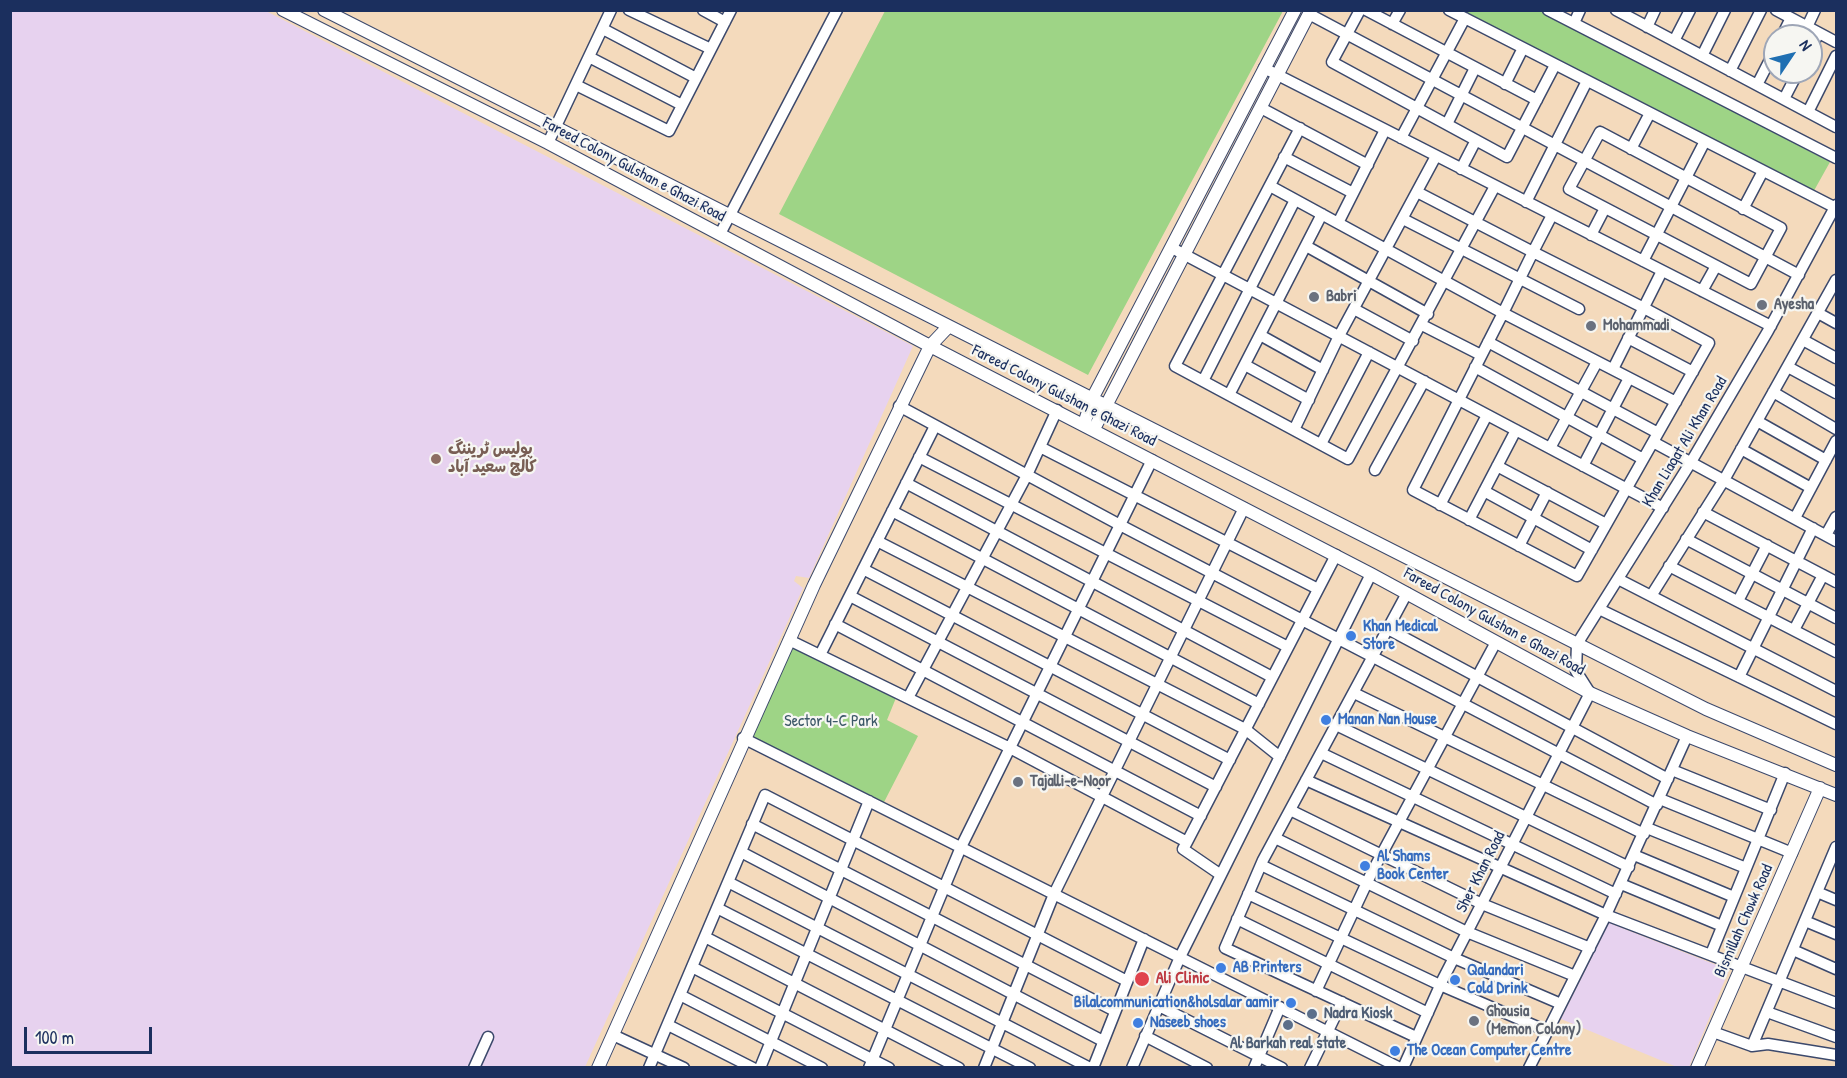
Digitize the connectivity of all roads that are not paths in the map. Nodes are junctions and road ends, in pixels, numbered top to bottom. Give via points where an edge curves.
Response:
1 (283, 10) edge
2 (324, 10) edge
3 (611, 10) edge
4 (629, 10) edge
5 (703, 10) edge
6 (731, 10) edge
7 (837, 10) edge
8 (1294, 10) edge
9 (1360, 10) edge
10 (1366, 10) edge
11 (1400, 10) edge
12 (1449, 10) edge
13 (1548, 10) edge
14 (1580, 10) edge
15 (1655, 10) edge
16 (1690, 10) edge
17 (1725, 10) edge
18 (1761, 10) edge
19 (1776, 10) edge
20 (1815, 10) edge
21 (1618, 11) edge
22 (1310, 12) edge
23 (1465, 18) junction
24 (1791, 18) junction
25 (725, 22) junction
26 (1574, 23) junction
27 (1392, 24) junction
28 (1788, 24) edge
29 (1802, 24) edge
30 (1808, 24) edge
31 (1647, 27) junction
32 (603, 29) junction
33 (1347, 34) junction
34 (1674, 41) junction
35 (1523, 48) junction
36 (711, 49) junction
37 (1446, 53) junction
38 (1702, 56) junction
39 (1836, 56) edge
40 (589, 57) junction
41 (1555, 65) junction
42 (1264, 68) junction
43 (1475, 68) junction
44 (1730, 71) junction
45 (1763, 73) edge
46 (1278, 75) junction
47 (696, 78) junction
48 (1432, 80) junction
49 (1587, 81) junction
50 (1505, 84) junction
51 (1792, 84) edge
52 (576, 85) junction
53 (1757, 85) junction
54 (1461, 96) junction
55 (1784, 99) junction
56 (1537, 100) junction
57 (682, 105) junction
58 (1261, 108) junction
59 (1417, 108) junction
60 (1808, 112) junction
61 (1650, 113) junction
62 (1447, 124) junction
63 (1836, 127) edge
64 (1300, 128) junction
65 (555, 129) junction
66 (1522, 129) junction
67 (1385, 130) junction
68 (1401, 138) junction
69 (1476, 140) junction
70 (1705, 141) junction
71 (548, 143) junction
72 (1555, 146) junction
73 (1631, 149) junction
74 (1436, 156) junction
75 (1284, 157) junction
76 (1836, 158) edge
77 (1584, 161) junction
78 (1368, 165) junction
79 (1461, 169) junction
80 (1763, 171) junction
81 (1686, 179) junction
82 (1269, 186) junction
83 (1495, 186) junction
84 (1417, 192) junction
85 (1353, 194) junction
86 (1296, 200) junction
87 (1526, 202) junction
88 (1672, 206) junction
89 (1836, 207) edge
90 (1605, 208) junction
91 (1743, 209) junction
92 (1322, 214) junction
93 (1552, 215) junction
94 (730, 218) junction
95 (1403, 219) junction
96 (1338, 223) junction
97 (1476, 223) junction
98 (720, 234) junction
99 (1591, 235) junction
100 (1657, 236) junction
101 (1306, 246) junction
102 (1172, 248) junction
103 (1463, 249) junction
104 (1387, 250) junction
105 (1533, 252) junction
106 (1185, 255) junction
107 (1765, 257) junction
108 (1644, 261) junction
109 (1716, 266) junction
110 (1662, 271) junction
111 (1798, 274) junction
112 (1223, 275) junction
113 (1520, 278) junction
114 (1369, 282) junction
115 (1446, 282) junction
116 (1836, 283) edge
117 (1250, 289) junction
118 (1702, 291) junction
119 (1276, 303) junction
120 (1644, 308) junction
121 (1354, 309) junction
122 (1579, 309) dead end
123 (1503, 313) junction
124 (1818, 313) junction
125 (1428, 314) junction
126 (1836, 323) edge
127 (1422, 325) junction
128 (1770, 326) junction
129 (948, 327) junction
130 (1260, 335) junction
131 (1339, 336) junction
132 (1628, 338) junction
133 (1803, 340) junction
134 (1413, 342) junction
135 (1488, 342) junction
136 (930, 346) junction
137 (1369, 352) junction
138 (1481, 355) junction
139 (1836, 358) edge
140 (1598, 362) junction
141 (1245, 364) junction
142 (1788, 367) junction
143 (1398, 368) junction
144 (1475, 368) junction
145 (1613, 369) junction
146 (1323, 370) junction
147 (1693, 372) junction
148 (1629, 378) junction
149 (1203, 381) junction
150 (1424, 381) junction
151 (1581, 392) junction
152 (1773, 392) junction
153 (1836, 393) edge
154 (1229, 395) junction
155 (1092, 399) junction
156 (1309, 400) junction
157 (1459, 400) junction
158 (1676, 402) junction
159 (1105, 405) junction
160 (899, 406) junction
161 (1613, 408) junction
162 (1057, 410) junction
163 (1487, 415) junction
164 (1567, 418) junction
165 (1757, 421) junction
166 (935, 426) junction
167 (1089, 427) junction
168 (1836, 429) edge
169 (1294, 430) junction
170 (1516, 430) junction
171 (1599, 435) junction
172 (1656, 437) junction
173 (1836, 441) edge
174 (1321, 444) junction
175 (1040, 447) junction
176 (1550, 448) junction
177 (1741, 449) junction
178 (919, 457) junction
179 (1643, 459) junction
180 (1152, 460) junction
181 (1826, 460) junction
182 (1691, 462) junction
183 (1497, 466) junction
184 (1583, 466) junction
185 (1375, 470) dead end
186 (1027, 475) junction
187 (1724, 480) junction
188 (906, 483) junction
189 (1811, 488) junction
190 (1626, 489) junction
191 (1484, 491) junction
192 (1547, 492) junction
193 (1135, 495) junction
194 (1011, 505) junction
195 (1440, 505) junction
196 (1244, 508) junction
197 (1662, 508) junction
198 (892, 512) junction
199 (1703, 512) junction
200 (1836, 517) edge
201 (1534, 518) junction
202 (1795, 518) junction
203 (1469, 520) junction
204 (1606, 524) junction
205 (1120, 525) junction
206 (1813, 528) junction
207 (997, 531) junction
208 (1826, 535) junction
209 (1686, 539) junction
210 (1836, 541) edge
211 (877, 542) junction
212 (1226, 543) junction
213 (1767, 545) junction
214 (1519, 546) junction
215 (1592, 550) junction
216 (1106, 554) junction
217 (1336, 555) junction
218 (982, 559) junction
219 (1797, 561) junction
220 (1670, 566) junction
221 (863, 569) junction
222 (1212, 572) junction
223 (1371, 574) junction
224 (1752, 574) junction
225 (1823, 575) junction
226 (1618, 579) junction
227 (1092, 582) junction
228 (1836, 582) edge
229 (967, 587) junction
230 (1318, 589) junction
231 (1782, 590) junction
232 (1407, 593) junction
233 (850, 596) junction
234 (1651, 596) junction
235 (1198, 601) junction
236 (1738, 601) junction
237 (1808, 603) junction
238 (1078, 609) junction
239 (1599, 609) junction
240 (952, 615) junction
241 (1769, 617) junction
242 (1836, 618) edge
243 (1302, 619) junction
244 (835, 624) junction
245 (1184, 630) junction
246 (1388, 630) junction
247 (1794, 630) junction
248 (1065, 637) junction
249 (1339, 638) junction
250 (789, 640) junction
251 (938, 642) junction
252 (1496, 642) junction
253 (1577, 644) junction
254 (1288, 647) junction
255 (1753, 649) junction
256 (1836, 652) edge
257 (820, 655) junction
258 (1374, 656) junction
259 (1170, 657) junction
260 (1050, 666) junction
261 (923, 670) junction
262 (1272, 677) junction
263 (1477, 677) junction
264 (1739, 677) junction
265 (1157, 684) junction
266 (1836, 691) edge
267 (1037, 693) junction
268 (1354, 693) junction
269 (1590, 693) junction
270 (908, 698) junction
271 (1463, 703) junction
272 (1259, 704) junction
273 (1142, 714) junction
274 (1023, 722) junction
275 (1836, 724) edge
276 (1336, 725) junction
277 (1572, 728) junction
278 (1245, 729) junction
279 (1687, 736) junction
280 (1444, 737) junction
281 (743, 738) junction
282 (1129, 741) junction
283 (1010, 748) junction
284 (1321, 753) junction
285 (1558, 754) junction
286 (1280, 757) junction
287 (1230, 760) junction
288 (1836, 765) edge
289 (1427, 769) junction
290 (1114, 770) junction
291 (1785, 773) junction
292 (1670, 775) junction
293 (1306, 780) junction
294 (1542, 785) junction
295 (1216, 787) junction
296 (1820, 788) junction
297 (1836, 794) edge
298 (1102, 796) junction
299 (1412, 797) junction
300 (868, 801) junction
301 (1658, 802) junction
302 (1290, 810) junction
303 (1770, 810) junction
304 (1201, 816) junction
305 (1526, 817) junction
306 (1399, 822) junction
307 (752, 824) junction
308 (1645, 831) junction
309 (1275, 837) junction
310 (1758, 839) junction
311 (853, 840) junction
312 (1187, 842) junction
313 (1512, 845) junction
314 (961, 847) junction
315 (1836, 847) edge
316 (741, 852) junction
317 (1792, 853) junction
318 (1381, 855) junction
319 (1634, 855) junction
320 (1833, 864) edge
321 (1261, 865) junction
322 (1629, 867) junction
323 (1500, 868) junction
324 (1746, 868) junction
325 (841, 870) junction
326 (1221, 875) junction
327 (728, 882) junction
328 (1367, 883) junction
329 (944, 886) junction
330 (1618, 889) junction
331 (1817, 892) junction
332 (1054, 894) junction
333 (1248, 894) junction
334 (1734, 897) junction
335 (829, 898) junction
336 (1836, 900) edge
337 (1482, 904) junction
338 (717, 908) junction
339 (1354, 910) junction
340 (1606, 915) junction
341 (932, 916) junction
342 (1237, 920) junction
343 (1805, 921) junction
344 (1722, 926) junction
345 (817, 928) junction
346 (1467, 932) junction
347 (1039, 934) junction
348 (1836, 934) edge
349 (705, 937) junction
350 (1341, 938) junction
351 (1144, 939) junction
352 (920, 945) junction
353 (1590, 948) junction
354 (1793, 950) junction
355 (806, 954) junction
356 (1711, 954) junction
357 (1180, 957) junction
358 (1454, 958) junction
359 (1329, 964) junction
360 (1026, 965) junction
361 (1743, 966) junction
362 (692, 967) junction
363 (1836, 969) edge
364 (908, 974) junction
365 (1575, 976) junction
366 (1127, 981) junction
367 (1780, 981) junction
368 (794, 983) junction
369 (1440, 985) junction
370 (1316, 991) junction
371 (1014, 994) junction
372 (680, 995) junction
373 (897, 1000) junction
374 (1342, 1002) junction
375 (1836, 1003) edge
376 (1561, 1004) junction
377 (1159, 1006) junction
378 (1280, 1007) junction
379 (1115, 1011) junction
380 (1767, 1012) junction
381 (782, 1013) junction
382 (1428, 1013) junction
383 (1003, 1023) junction
384 (668, 1025) junction
385 (884, 1029) junction
386 (1328, 1031) junction
387 (1547, 1031) junction
388 (1713, 1032) junction
389 (613, 1035) junction
390 (1145, 1036) junction
391 (488, 1037) dead end
392 (1416, 1037) junction
393 (1836, 1037) edge
394 (771, 1041) junction
395 (1103, 1041) junction
396 (1752, 1046) junction
397 (992, 1048) junction
398 (656, 1054) junction
399 (1836, 1055) edge
400 (1259, 1056) junction
401 (870, 1063) edge
402 (1135, 1067) edge
403 (474, 1068) edge
404 (598, 1068) edge
405 (649, 1068) edge
406 (684, 1068) edge
407 (753, 1068) edge
408 (760, 1068) edge
409 (822, 1068) edge
410 (889, 1068) edge
411 (958, 1068) edge
412 (984, 1068) edge
413 (1030, 1068) edge
414 (1091, 1068) edge
415 (1208, 1068) edge
416 (1254, 1068) edge
417 (1282, 1068) edge
418 (1310, 1068) edge
419 (1401, 1068) edge
420 (1529, 1068) edge
421 (1697, 1068) edge

1 - 71 main road, Fareed Colony Gulshan e Ghazi Road
2 - 65 main road, Fareed Colony Gulshan e Ghazi Road
3 - 32 street
4 - 36 street
5 - 25 street
6 - 25 street
7 - 94 street
8 - 42 main road
9 - 33 street
10 - 27 street
11 - 27 street
12 - 23 street
13 - 26 street
14 - 26 street
15 - 31 street
16 - 34 street
17 - 38 street
18 - 44 street
19 - 24 street
20 - 30 street
21 - 31 street
22 - 33 street
22 - 46 main road
23 - 35 street
23 - 37 street
24 - 28 street
24 - 29 street
25 - 36 street
26 - 76 street
27 - 37 street
31 - 34 street
32 - 40 street
32 - 47 street
33 - 48 street
33 - 59 street via 1332,62
34 - 38 street
35 - 41 street
35 - 50 street
36 - 47 street
37 - 43 street
37 - 48 street
38 - 44 street
39 - 60 street
40 - 52 street
40 - 57 street
41 - 49 street
41 - 56 street
42 - 46 street
42 - 102 main road
43 - 50 street
43 - 54 street
44 - 53 street
45 - 53 street
46 - 58 main road
46 - 67 street
47 - 57 street
48 - 54 street
48 - 59 street
49 - 61 street
49 - 72 street
50 - 56 street
51 - 55 street
52 - 57 street via 669,131
52 - 65 street
53 - 55 street
54 - 62 street
54 - 66 street
55 - 60 street
56 - 66 street
58 - 64 street
58 - 106 main road
59 - 62 street
59 - 68 street
60 - 63 street
61 - 70 street
61 - 73 street
62 - 69 street
64 - 75 street
64 - 78 street
65 - 71 street
65 - 94 main road, Fareed Colony Gulshan e Ghazi Road
66 - 69 street via 1507,157
66 - 72 street
67 - 68 street
67 - 78 street
68 - 74 street
69 - 79 street
70 - 80 street
70 - 81 street
71 - 98 main road, Fareed Colony Gulshan e Ghazi Road
72 - 77 street
72 - 87 street
73 - 77 street via 1600,132
73 - 81 street
74 - 79 street
74 - 84 street
75 - 82 street
75 - 85 street
77 - 88 street
77 - 90 street via 1569,189
78 - 85 street
79 - 83 street
80 - 89 street
80 - 91 street
81 - 88 street
81 - 91 street
82 - 86 street
82 - 112 street
83 - 87 street
83 - 97 street
84 - 95 street
84 - 97 street
85 - 96 street
86 - 92 street
86 - 117 street
87 - 93 street
88 - 100 street
88 - 107 street
89 - 111 street, Khan Liaqat Ali Khan Road
90 - 99 street
90 - 100 street
91 - 107 street via 1781,228
92 - 96 street
92 - 101 street
93 - 99 street
93 - 105 street
94 - 98 street
94 - 129 main road, Fareed Colony Gulshan e Ghazi Road
95 - 103 street
95 - 104 street
96 - 104 street
97 - 103 street
97 - 105 street
98 - 136 main road, Fareed Colony Gulshan e Ghazi Road
99 - 108 street
100 - 108 street
100 - 109 street
101 - 114 street
101 - 119 street
102 - 106 street
102 - 155 main road
103 - 113 street
103 - 115 street
104 - 114 street
104 - 115 street
105 - 113 street
105 - 120 street
106 - 112 street
106 - 159 main road
107 - 109 street via 1751,284
107 - 111 street
108 - 110 street
109 - 118 street
110 - 118 street
110 - 120 street
111 - 128 street, Khan Liaqat Ali Khan Road
112 - 117 street
112 - 149 street via 1175,366
113 - 122 street
113 - 123 street
114 - 121 street
114 - 125 street
115 - 123 street
115 - 125 street
116 - 124 street
117 - 119 street
117 - 149 street
118 - 128 street
119 - 130 street
119 - 131 street
120 - 132 street
120 - 147 street via 1709,343
121 - 131 street
121 - 134 street
123 - 135 street
123 - 140 street
124 - 126 street
124 - 133 street
125 - 127 street
127 - 134 street
127 - 138 street
128 - 182 street, Khan Liaqat Ali Khan Road
129 - 136 main road
129 - 155 main road, Fareed Colony Gulshan e Ghazi Road
130 - 141 street
130 - 146 street
131 - 137 street
131 - 146 street
132 - 145 street
132 - 147 street
133 - 139 street
133 - 142 street
134 - 143 street
135 - 138 street
135 - 151 street
136 - 160 main road
136 - 162 main road, Fareed Colony Gulshan e Ghazi Road
137 - 143 street
137 - 174 street
138 - 144 street
140 - 145 street
140 - 151 street
141 - 154 street
141 - 156 street
142 - 152 street
142 - 153 street
143 - 150 street
143 - 174 street via 1348,459
144 - 157 street
144 - 164 street
145 - 148 street
146 - 156 street
147 - 158 street
148 - 158 street
148 - 161 street
149 - 154 street
150 - 157 street
150 - 185 street
151 - 161 street
151 - 164 street
152 - 165 street
152 - 168 street
154 - 169 street
155 - 159 main road, Fareed Colony Gulshan e Ghazi Road
155 - 167 main road
156 - 169 street
157 - 163 street
157 - 195 street via 1413,490
158 - 172 street
159 - 167 main road
159 - 253 main road, Fareed Colony Gulshan e Ghazi Road
160 - 166 street
160 - 250 main road
161 - 171 street
161 - 172 street
162 - 167 main road, Fareed Colony Gulshan e Ghazi Road
162 - 175 street
163 - 170 street
163 - 195 street
164 - 171 street
164 - 176 street
165 - 177 street
165 - 181 street
166 - 178 street
166 - 186 street
167 - 180 main road, Fareed Colony Gulshan e Ghazi Road
169 - 174 street
170 - 176 street
170 - 183 street
171 - 179 street
171 - 184 street
172 - 179 street
172 - 182 street
173 - 181 street
175 - 186 street
175 - 193 street
176 - 184 street
177 - 187 street
177 - 189 street
178 - 188 street
178 - 194 street
179 - 190 street
180 - 193 street
180 - 196 main road, Fareed Colony Gulshan e Ghazi Road
181 - 189 street
182 - 187 street
182 - 197 street, Khan Liaqat Ali Khan Road
183 - 191 street
183 - 192 street
184 - 190 street
186 - 194 street
186 - 205 street
187 - 199 street
187 - 202 street
188 - 198 street
188 - 207 street
189 - 202 street
190 - 197 street
190 - 204 street
191 - 201 street
191 - 203 street
192 - 201 street
192 - 204 street
193 - 205 street
193 - 212 street
194 - 207 street
194 - 216 street
195 - 203 street
196 - 212 street
196 - 217 main road, Fareed Colony Gulshan e Ghazi Road
197 - 226 street, Khan Liaqat Ali Khan Road
198 - 211 street
198 - 218 street
199 - 209 street
199 - 213 street
200 - 208 street
201 - 214 street
201 - 215 street
202 - 206 street
203 - 214 street
204 - 215 street
205 - 216 street
205 - 222 street
206 - 208 street
206 - 219 street
207 - 218 street
207 - 227 street
208 - 210 street
209 - 220 street
209 - 224 street
211 - 221 street
211 - 229 street
212 - 222 street
212 - 230 street
213 - 219 street
213 - 224 street
214 - 215 street via 1577,576
216 - 227 street
216 - 235 street
217 - 223 main road, Fareed Colony Gulshan e Ghazi Road
217 - 230 street
218 - 229 street
218 - 238 street
219 - 225 street
219 - 231 street
220 - 234 street
220 - 236 street
221 - 233 street
221 - 240 street
222 - 235 street
222 - 243 street
223 - 232 main road, Fareed Colony Gulshan e Ghazi Road
223 - 249 street
224 - 231 street
224 - 236 street
225 - 228 street
225 - 237 street
226 - 234 street
226 - 239 street, Khan Liaqat Ali Khan Road
227 - 238 street
227 - 245 street
229 - 240 street
229 - 248 street
230 - 243 street
231 - 237 street
231 - 241 street
232 - 246 street
232 - 252 main road, Fareed Colony Gulshan e Ghazi Road
233 - 244 street
233 - 251 street
234 - 255 street
235 - 245 street
235 - 254 street
236 - 241 street
237 - 242 street
237 - 247 street
238 - 248 street
238 - 259 street
239 - 253 street, Khan Liaqat Ali Khan Road
239 - 264 street
240 - 251 street
240 - 260 street
241 - 247 street
241 - 255 street
243 - 249 street
243 - 254 street
244 - 257 street
244 - 261 street
245 - 259 street
245 - 262 street
246 - 258 street
246 - 263 street
247 - 256 street
248 - 260 street
248 - 265 street
249 - 258 street
249 - 286 street
250 - 257 street
250 - 281 main road
251 - 261 street
251 - 267 street
252 - 263 street
252 - 269 main road, Fareed Colony Gulshan e Ghazi Road
253 - 269 street via 1576,671
253 - 288 main road, Fareed Colony Gulshan e Ghazi Road via 1706,709
254 - 262 street
255 - 264 street
255 - 266 street
257 - 270 street
258 - 268 street
258 - 271 street
259 - 265 street
259 - 272 street
260 - 267 street
260 - 273 street
261 - 270 street
261 - 274 street
262 - 272 street
263 - 271 street
263 - 277 street
264 - 275 street
265 - 273 street
265 - 278 street
267 - 274 street
267 - 282 street
268 - 276 street
268 - 280 street
269 - 277 street, Sher Khan Road
269 - 279 main road, Fareed Colony Gulshan e Ghazi Road
270 - 283 street
271 - 280 street
271 - 285 street
272 - 278 street
273 - 282 street
273 - 287 street
274 - 283 street
274 - 290 street
276 - 284 street
276 - 289 street
277 - 285 street, Sher Khan Road
277 - 292 street
278 - 286 street
278 - 287 street
279 - 291 main road, Fareed Colony Gulshan e Ghazi Road
279 - 292 street
280 - 289 street
280 - 294 street
281 - 300 street
281 - 389 main road
282 - 290 street
282 - 295 street
283 - 298 street
283 - 314 street
284 - 293 street
284 - 299 street
285 - 294 street, Sher Khan Road
285 - 301 street
286 - 326 street
287 - 295 street
289 - 299 street
289 - 305 street
290 - 298 street
290 - 304 street
291 - 296 main road, Fareed Colony Gulshan e Ghazi Road
291 - 303 street
292 - 301 street
292 - 303 street
293 - 302 street
293 - 306 street
294 - 305 street, Sher Khan Road
294 - 308 street
295 - 304 street
296 - 297 main road, Fareed Colony Gulshan e Ghazi Road
296 - 317 main road, Bismillah Chowk Road
298 - 312 street
298 - 332 street
299 - 306 street
299 - 313 street
300 - 311 street
300 - 314 street
301 - 308 street
301 - 310 street
302 - 309 street
302 - 318 street
303 - 310 street
304 - 312 street
305 - 313 street, Sher Khan Road
305 - 322 street
306 - 318 street
306 - 323 street
307 - 311 street via 765,795
307 - 316 street
307 - 325 street
308 - 319 street
308 - 324 street
309 - 321 street
309 - 328 street
310 - 317 street
310 - 324 street
311 - 325 street
311 - 329 street
312 - 326 street via 1183,849
313 - 323 street, Sher Khan Road
313 - 330 street
314 - 329 street
314 - 332 street
315 - 320 street
316 - 327 street
316 - 335 street
317 - 361 main road, Bismillah Chowk Road
318 - 328 street
318 - 337 street
319 - 322 street
319 - 334 street
320 - 331 street
321 - 333 street
321 - 339 street
322 - 330 street
323 - 337 street, Sher Khan Road
323 - 340 street
324 - 334 street
325 - 335 street
325 - 341 street
326 - 357 street
327 - 338 street
327 - 345 street
328 - 339 street
328 - 346 street
329 - 341 street
329 - 347 street
330 - 340 street
330 - 344 street
331 - 336 street
331 - 343 street
332 - 347 street
332 - 351 street
333 - 342 street
333 - 350 street
334 - 344 street
335 - 345 street
335 - 352 street
337 - 346 street, Sher Khan Road
337 - 353 street
338 - 349 street
338 - 355 street
339 - 350 street
339 - 358 street
340 - 353 street
340 - 356 street
341 - 352 street
341 - 360 street
342 - 359 street
342 - 370 street via 1225,948
343 - 348 street
343 - 354 street
344 - 356 street
345 - 355 street
345 - 364 street
346 - 358 street, Sher Khan Road
346 - 365 street
347 - 360 street
347 - 366 street
349 - 362 street
349 - 368 street
350 - 359 street
350 - 369 street
351 - 357 street
351 - 366 street
352 - 364 street
352 - 371 street
353 - 365 street
354 - 363 street
354 - 367 street
355 - 368 street
355 - 373 street
356 - 361 street
357 - 377 street
357 - 378 street
358 - 369 street, Sher Khan Road
358 - 376 street
359 - 370 street
359 - 382 street
360 - 371 street
360 - 379 street
361 - 367 street
361 - 388 main road, Bismillah Chowk Road
362 - 372 street
362 - 381 street
364 - 373 street
364 - 383 street
365 - 376 street
366 - 379 street
367 - 375 street
367 - 380 street
368 - 381 street
368 - 385 street
369 - 382 street, Sher Khan Road
369 - 387 street
370 - 374 street
371 - 383 street
371 - 395 street
372 - 384 street
372 - 394 street
373 - 385 street
373 - 397 street
374 - 386 street
374 - 392 street
376 - 387 street
377 - 390 street
377 - 400 street
378 - 386 street
378 - 400 street
379 - 395 street
380 - 393 street
380 - 396 street
381 - 394 street
381 - 401 street
382 - 392 street, Sher Khan Road
383 - 397 street
383 - 414 street
384 - 398 street
384 - 407 street
385 - 401 street
385 - 411 street
386 - 418 street
386 - 419 street
387 - 420 street
388 - 396 street
388 - 421 main road, Bismillah Chowk Road
389 - 398 street
389 - 404 main road
390 - 402 street
390 - 415 street
391 - 403 street
392 - 419 street, Sher Khan Road
394 - 408 street
394 - 409 street
395 - 414 street
396 - 399 street via 1768,1044
397 - 412 street
397 - 413 street
398 - 405 street
398 - 406 street
400 - 416 street
400 - 417 street
401 - 410 street

